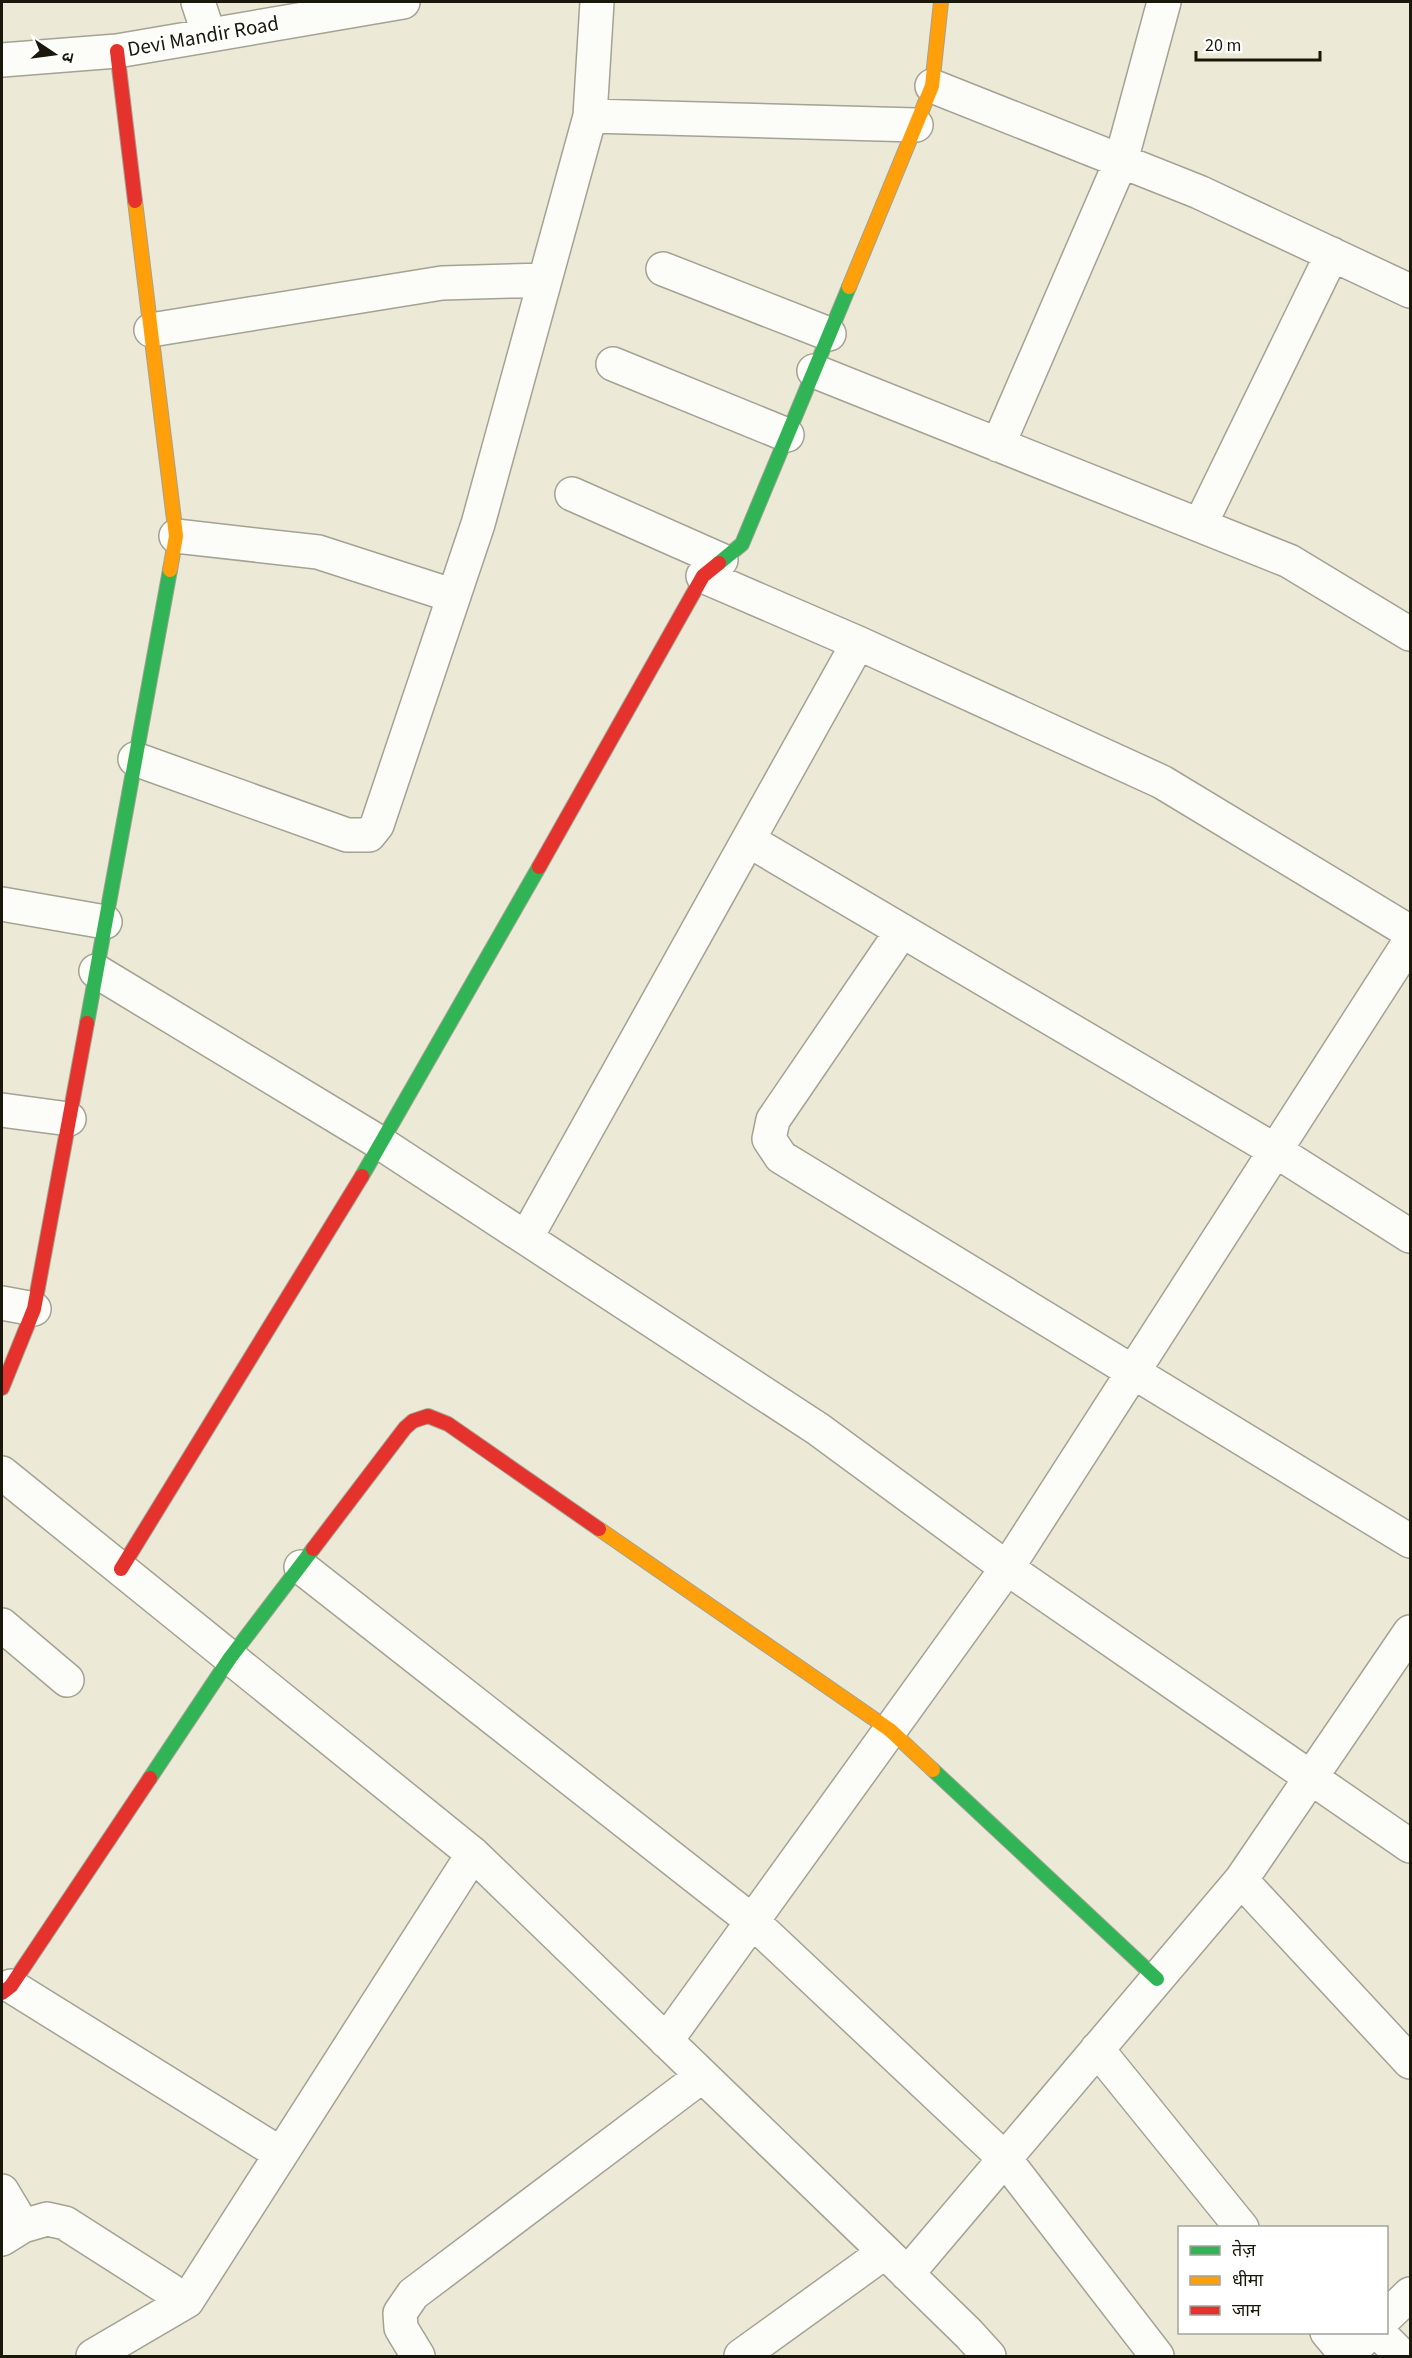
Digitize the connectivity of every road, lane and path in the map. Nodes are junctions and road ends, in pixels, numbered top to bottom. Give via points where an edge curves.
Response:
1 (198, 2) edge
2 (403, 2) edge
3 (597, 2) edge
4 (941, 2) edge
5 (1164, 2) edge
6 (209, 35) junction
7 (117, 51) junction
8 (2, 60) edge
9 (932, 86) junction
10 (590, 116) junction
11 (916, 125) junction
12 (1121, 161) junction
13 (1332, 254) junction
14 (663, 270) dead end
15 (544, 280) junction
16 (1410, 291) edge
17 (151, 330) junction
18 (829, 334) junction
19 (612, 364) dead end
20 (814, 371) junction
21 (787, 435) junction
22 (998, 445) junction
23 (572, 494) dead end
24 (1200, 525) junction
25 (176, 536) junction
26 (712, 568) junction
27 (454, 596) junction
28 (1410, 634) edge
29 (858, 643) junction
30 (135, 759) junction
31 (748, 840) junction
32 (2, 904) edge
33 (105, 922) junction
34 (902, 931) junction
35 (1410, 932) edge
36 (1410, 941) edge
37 (96, 971) junction
38 (2, 1110) edge
39 (69, 1119) junction
40 (382, 1144) junction
41 (1276, 1151) junction
42 (1410, 1236) edge
43 (526, 1239) junction
44 (2, 1303) edge
45 (34, 1309) junction
46 (1134, 1371) junction
47 (2, 1388) edge
48 (2, 1473) edge
49 (1410, 1541) edge
50 (301, 1567) junction
51 (1007, 1568) junction
52 (121, 1569) junction
53 (2, 1625) edge
54 (1410, 1632) edge
55 (230, 1658) junction
56 (67, 1680) dead end
57 (890, 1730) junction
58 (1310, 1778) junction
59 (1410, 1846) edge
60 (473, 1854) junction
61 (1241, 1880) junction
62 (752, 1921) junction
63 (1157, 1978) junction
64 (6, 1990) edge
65 (666, 2041) junction
66 (1097, 2049) junction
67 (1410, 2062) edge
68 (702, 2076) junction
69 (281, 2154) junction
70 (1005, 2159) junction
71 (2, 2191) edge
72 (1240, 2226) edge
73 (13, 2233) edge
74 (896, 2263) junction
75 (1410, 2294) edge
76 (187, 2301) junction
77 (1388, 2315) edge
78 (1329, 2334) edge
79 (1369, 2334) edge
80 (1380, 2334) edge
81 (93, 2356) edge
82 (418, 2356) edge
83 (741, 2356) edge
84 (989, 2356) edge
85 (1157, 2356) edge
86 (1346, 2356) edge
87 (1402, 2356) edge

1 - 6 street
2 - 6 street, Devi Mandir Road
3 - 10 street
4 - 9 street
5 - 12 street
6 - 7 street, Devi Mandir Road
7 - 8 street, Devi Mandir Road
7 - 17 street
9 - 11 street
9 - 12 street
10 - 11 street
10 - 15 street
11 - 18 street
12 - 13 street
12 - 22 street
13 - 16 street
13 - 24 street
14 - 18 street
15 - 17 street via 442,282
15 - 27 street via 478,524
17 - 25 street
18 - 20 street
19 - 21 street
20 - 21 street
20 - 22 street
21 - 26 street via 742,544
22 - 24 street
23 - 26 street
24 - 28 street via 1289,561
25 - 27 street via 318,552
25 - 30 street
26 - 29 street
26 - 40 street
27 - 30 street via 377,825 369,835 347,835
29 - 31 street
29 - 35 street via 1162,782
30 - 33 street
31 - 34 street
31 - 43 street
32 - 33 street
33 - 37 street
34 - 41 street
34 - 46 street via 773,1119 769,1139 781,1157
36 - 41 street
37 - 39 street
37 - 40 street
38 - 39 street
39 - 45 street
40 - 43 street
40 - 52 street
41 - 42 street
41 - 46 street
43 - 51 street via 818,1429
44 - 45 street
45 - 47 street
46 - 49 street
46 - 51 street
48 - 52 street
50 - 55 street
50 - 57 street via 405,1428 413,1420 428,1415 463,1435
50 - 62 street
51 - 57 street
51 - 58 street
52 - 55 street
53 - 56 street
54 - 58 street
55 - 60 street
55 - 64 street
57 - 62 street
57 - 63 street
58 - 59 street
58 - 61 street
60 - 65 street
60 - 69 street
61 - 63 street
61 - 67 street
62 - 65 street
62 - 70 street
63 - 66 street
64 - 69 street
65 - 68 street
66 - 70 street
66 - 72 street
68 - 74 street
68 - 82 street via 413,2294 400,2313 401,2328
69 - 76 street
70 - 74 street
70 - 85 street
71 - 73 street
73 - 76 street via 47,2218 65,2223
74 - 83 street
74 - 84 street
75 - 77 street
76 - 81 street
78 - 86 street
79 - 86 street
80 - 87 street

